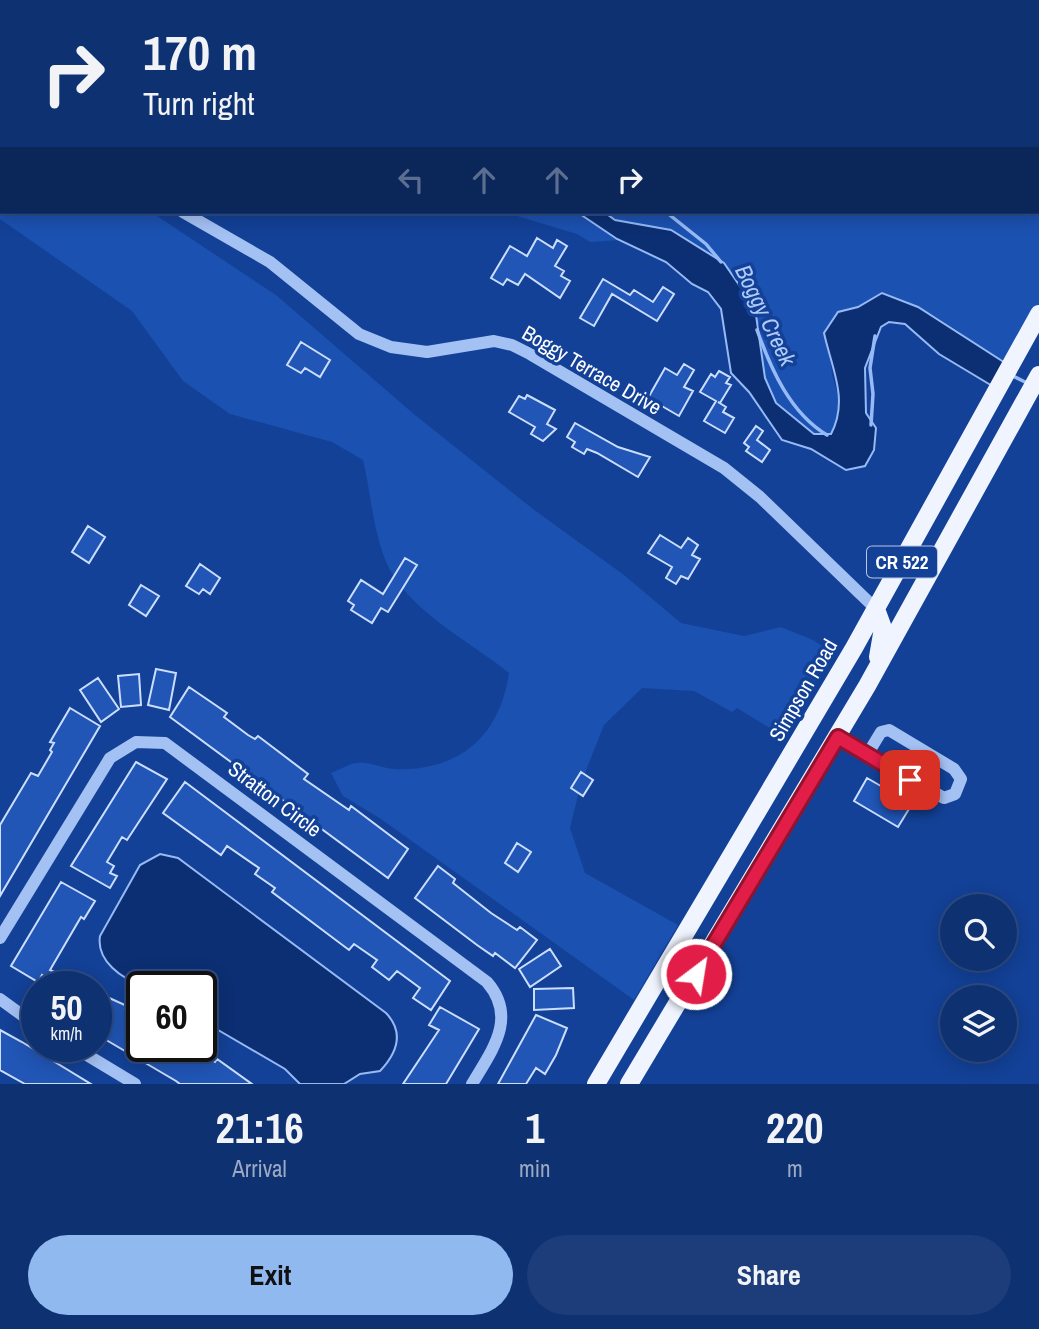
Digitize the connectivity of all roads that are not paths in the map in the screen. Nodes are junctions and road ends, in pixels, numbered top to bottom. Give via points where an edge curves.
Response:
1 (186, 214) edge
2 (1036, 319) edge
3 (1039, 375) edge
4 (876, 609) junction
5 (867, 686) junction
6 (838, 737) junction
7 (867, 755) junction
8 (758, 811) junction
9 (762, 863) junction
10 (0, 938) edge
11 (0, 999) edge
12 (21, 1014) edge
13 (99, 1062) edge
14 (135, 1084) edge
15 (472, 1084) edge
16 (596, 1084) edge
17 (629, 1084) edge

1 - 4 street, Boggy Terrace Drive via 270,262 359,334 391,347 427,352 494,341 530,354 724,468
2 - 4 main road, Simpson Road / CR 522
3 - 5 main road, CR 522
4 - 5 main road via 882,643
4 - 8 main road, Simpson Road / CR 522
5 - 6 main road, CR 522
6 - 7 street
6 - 9 main road, CR 522
7 - 7 street via 944,798 955,794 961,779 954,769 889,730 881,732
8 - 9 main road via 750,846
8 - 16 main road, Simpson Road / CR 522
9 - 17 main road, CR 522
10 - 15 street, Stratton Circle via 110,758 136,742 165,743 488,982 500,1002 502,1029
11 - 12 street
13 - 14 street

